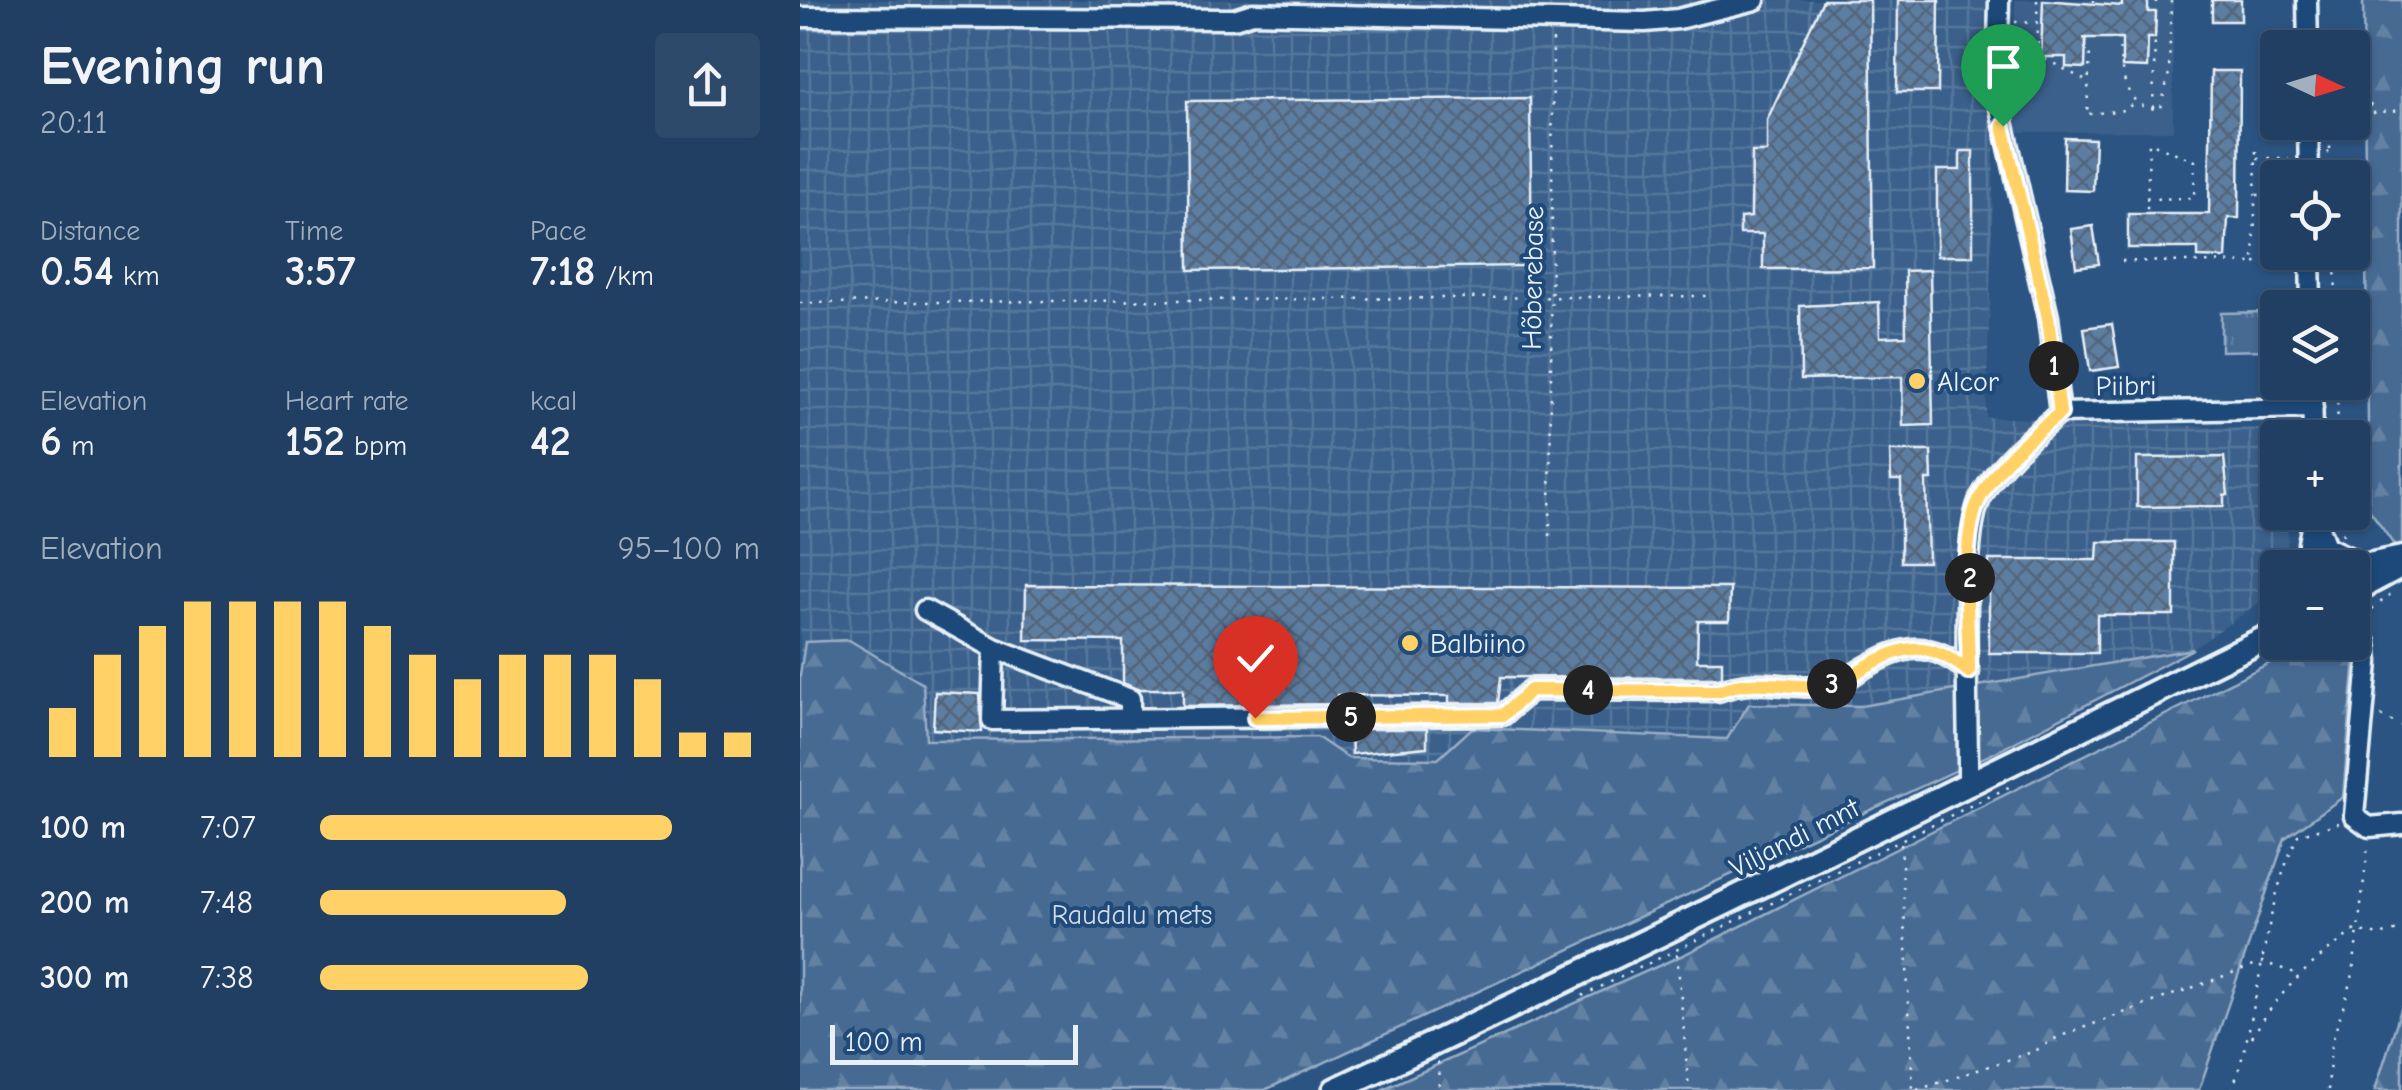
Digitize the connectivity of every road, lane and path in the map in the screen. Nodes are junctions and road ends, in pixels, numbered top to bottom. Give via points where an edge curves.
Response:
1 (1556, 0) edge
2 (1755, 0) edge
3 (1999, 0) edge
4 (2037, 0) edge
5 (2156, 0) edge
6 (2171, 0) edge
7 (2307, 0) edge
8 (1704, 7) edge
9 (892, 8) edge
10 (800, 18) edge
11 (1552, 21) junction
12 (1999, 22) junction
13 (2037, 23) junction
14 (2308, 30) edge
15 (2084, 38) dead end
16 (2119, 38) dead end
17 (2088, 82) junction
18 (2135, 100) junction
19 (2370, 105) edge
20 (2152, 110) junction
21 (2377, 110) junction
22 (2402, 110) edge
23 (2370, 111) edge
24 (2330, 140) edge
25 (2256, 148) dead end
26 (2318, 151) dead end
27 (2330, 151) junction
28 (2256, 158) junction
29 (2295, 158) dead end
30 (2331, 160) edge
31 (2255, 195) junction
32 (2260, 195) edge
33 (2146, 199) junction
34 (2147, 210) dead end
35 (2122, 261) dead end
36 (2254, 263) junction
37 (2260, 263) edge
38 (1706, 296) dead end
39 (1551, 297) junction
40 (800, 303) edge
41 (2313, 400) edge
42 (2313, 408) junction
43 (2060, 413) junction
44 (2313, 420) edge
45 (2318, 530) edge
46 (1550, 536) dead end
47 (2323, 545) junction
48 (2325, 550) edge
49 (2402, 556) edge
50 (2402, 564) edge
51 (2370, 592) edge
52 (2396, 592) edge
53 (2370, 598) edge
54 (2370, 599) edge
55 (925, 610) dead end
56 (2260, 638) edge
57 (994, 648) junction
58 (2368, 660) edge
59 (1969, 672) junction
60 (1130, 718) junction
61 (1968, 782) junction
62 (2362, 821) junction
63 (2402, 824) edge
64 (1900, 843) dead end
65 (2402, 929) edge
66 (2355, 930) junction
67 (1677, 953) dead end
68 (2262, 962) junction
69 (2298, 974) junction
70 (2250, 1041) junction
71 (1438, 1060) dead end
72 (1335, 1090) edge
73 (1439, 1090) edge
74 (1689, 1090) edge
75 (1915, 1090) edge
76 (2232, 1090) edge
77 (2328, 1090) edge

1 - 11 street
2 - 8 street
3 - 12 street, Piibri
4 - 13 path
5 - 20 path
6 - 20 path via 2168,91 2161,108
7 - 14 street
8 - 11 street via 1645,22
9 - 10 street
9 - 11 street
11 - 39 path, Hõberebase
12 - 13 path
12 - 43 street, Piibri via 1997,94 2048,318
13 - 17 path via 2040,58
15 - 17 path
16 - 18 path via 2120,70
17 - 18 path via 2088,114 2126,110
18 - 20 path
19 - 21 path
21 - 22 path
21 - 23 path
24 - 27 path
25 - 28 path
26 - 27 path
27 - 30 path
28 - 29 path
28 - 31 path
31 - 32 path
31 - 36 path
33 - 33 path via 2194,198 2195,160 2149,142
33 - 34 path
35 - 36 path
36 - 37 path
38 - 39 path
39 - 40 path
39 - 46 path, Hõberebase
41 - 42 street
42 - 43 street, Piibri
42 - 44 street
43 - 59 street via 2014,450 1979,499 1970,543
45 - 47 street
47 - 48 street
47 - 49 street via 2363,564
50 - 51 main road
52 - 53 main road
52 - 54 path
55 - 57 street
56 - 61 main road, Viljandi mnt
57 - 60 street via 1130,699
57 - 60 street via 992,720
58 - 62 street
59 - 60 street via 1935,649 1917,648 1890,654 1837,684 1531,690 1503,715
59 - 61 street
61 - 72 main road, Viljandi mnt via 1767,886
62 - 63 street
62 - 66 path
62 - 68 path via 2298,835 2282,867
64 - 75 path
65 - 66 path via 2379,935
66 - 69 path
66 - 77 path via 2352,980 2331,1044
67 - 74 path
68 - 69 path
68 - 70 path
68 - 75 path
69 - 70 path via 2276,996
70 - 76 path
71 - 73 path

